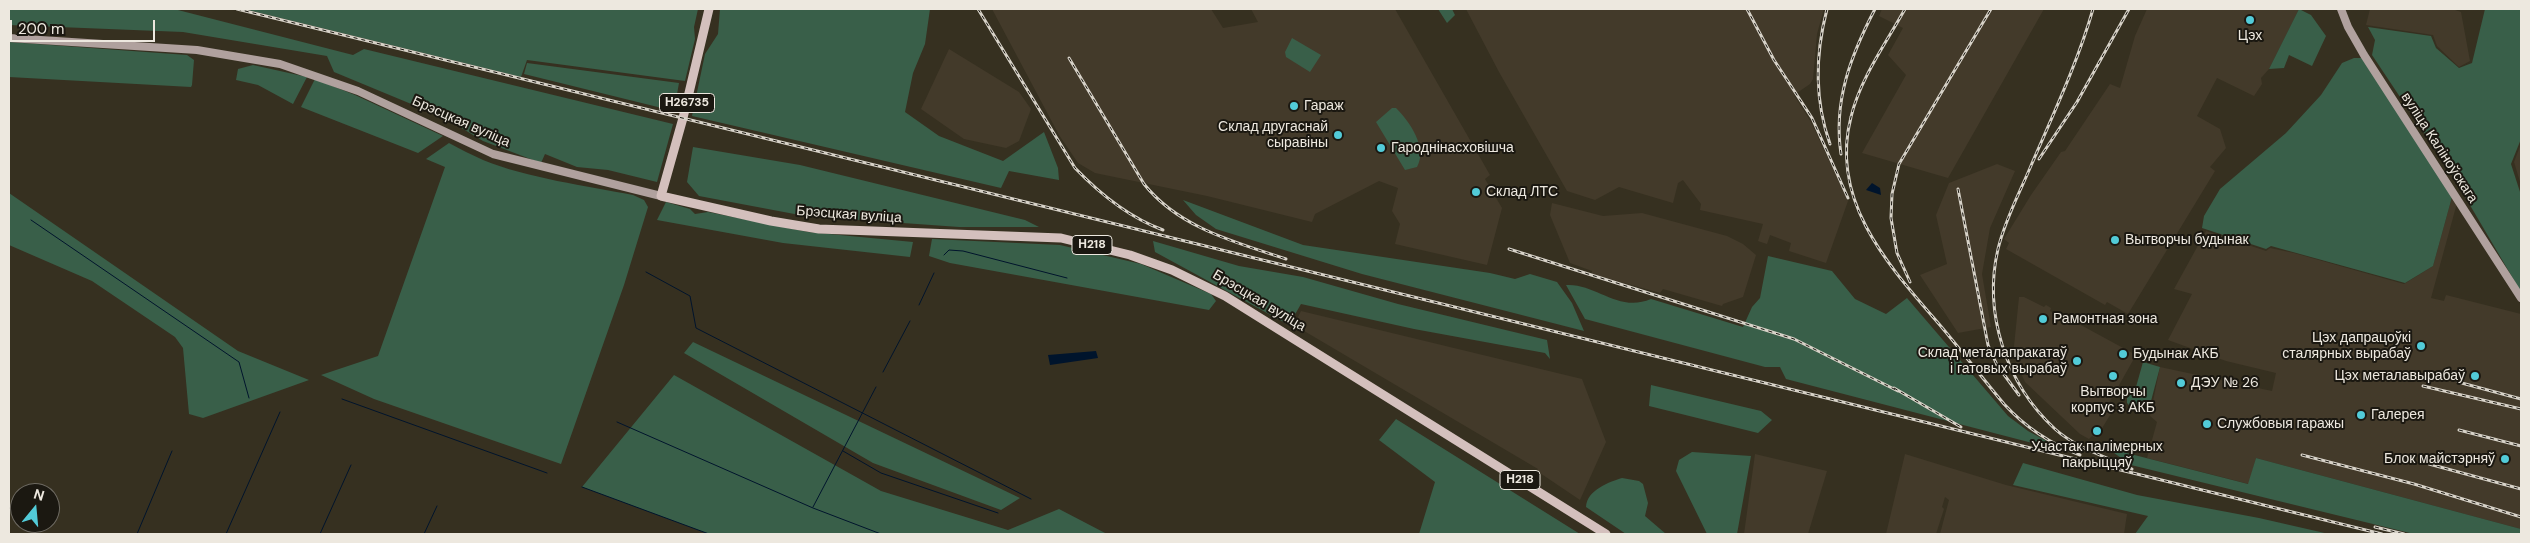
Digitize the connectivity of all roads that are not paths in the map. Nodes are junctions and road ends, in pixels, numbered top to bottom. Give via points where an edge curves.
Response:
1 (709, 9) edge
2 (2341, 9) edge
3 (9, 38) edge
4 (661, 196) junction
5 (2521, 298) edge
6 (1606, 534) edge

1 - 4 main road, Н26735
2 - 5 main road, вуліца Каліноўскага via 2364,55
3 - 4 main road, Брэсцкая вуліца / Н218 via 200,51 280,64 358,91 493,154
4 - 6 main road, Брэсцкая вуліца / Н218 via 819,229 1061,238 1130,255 1172,270 1225,296

